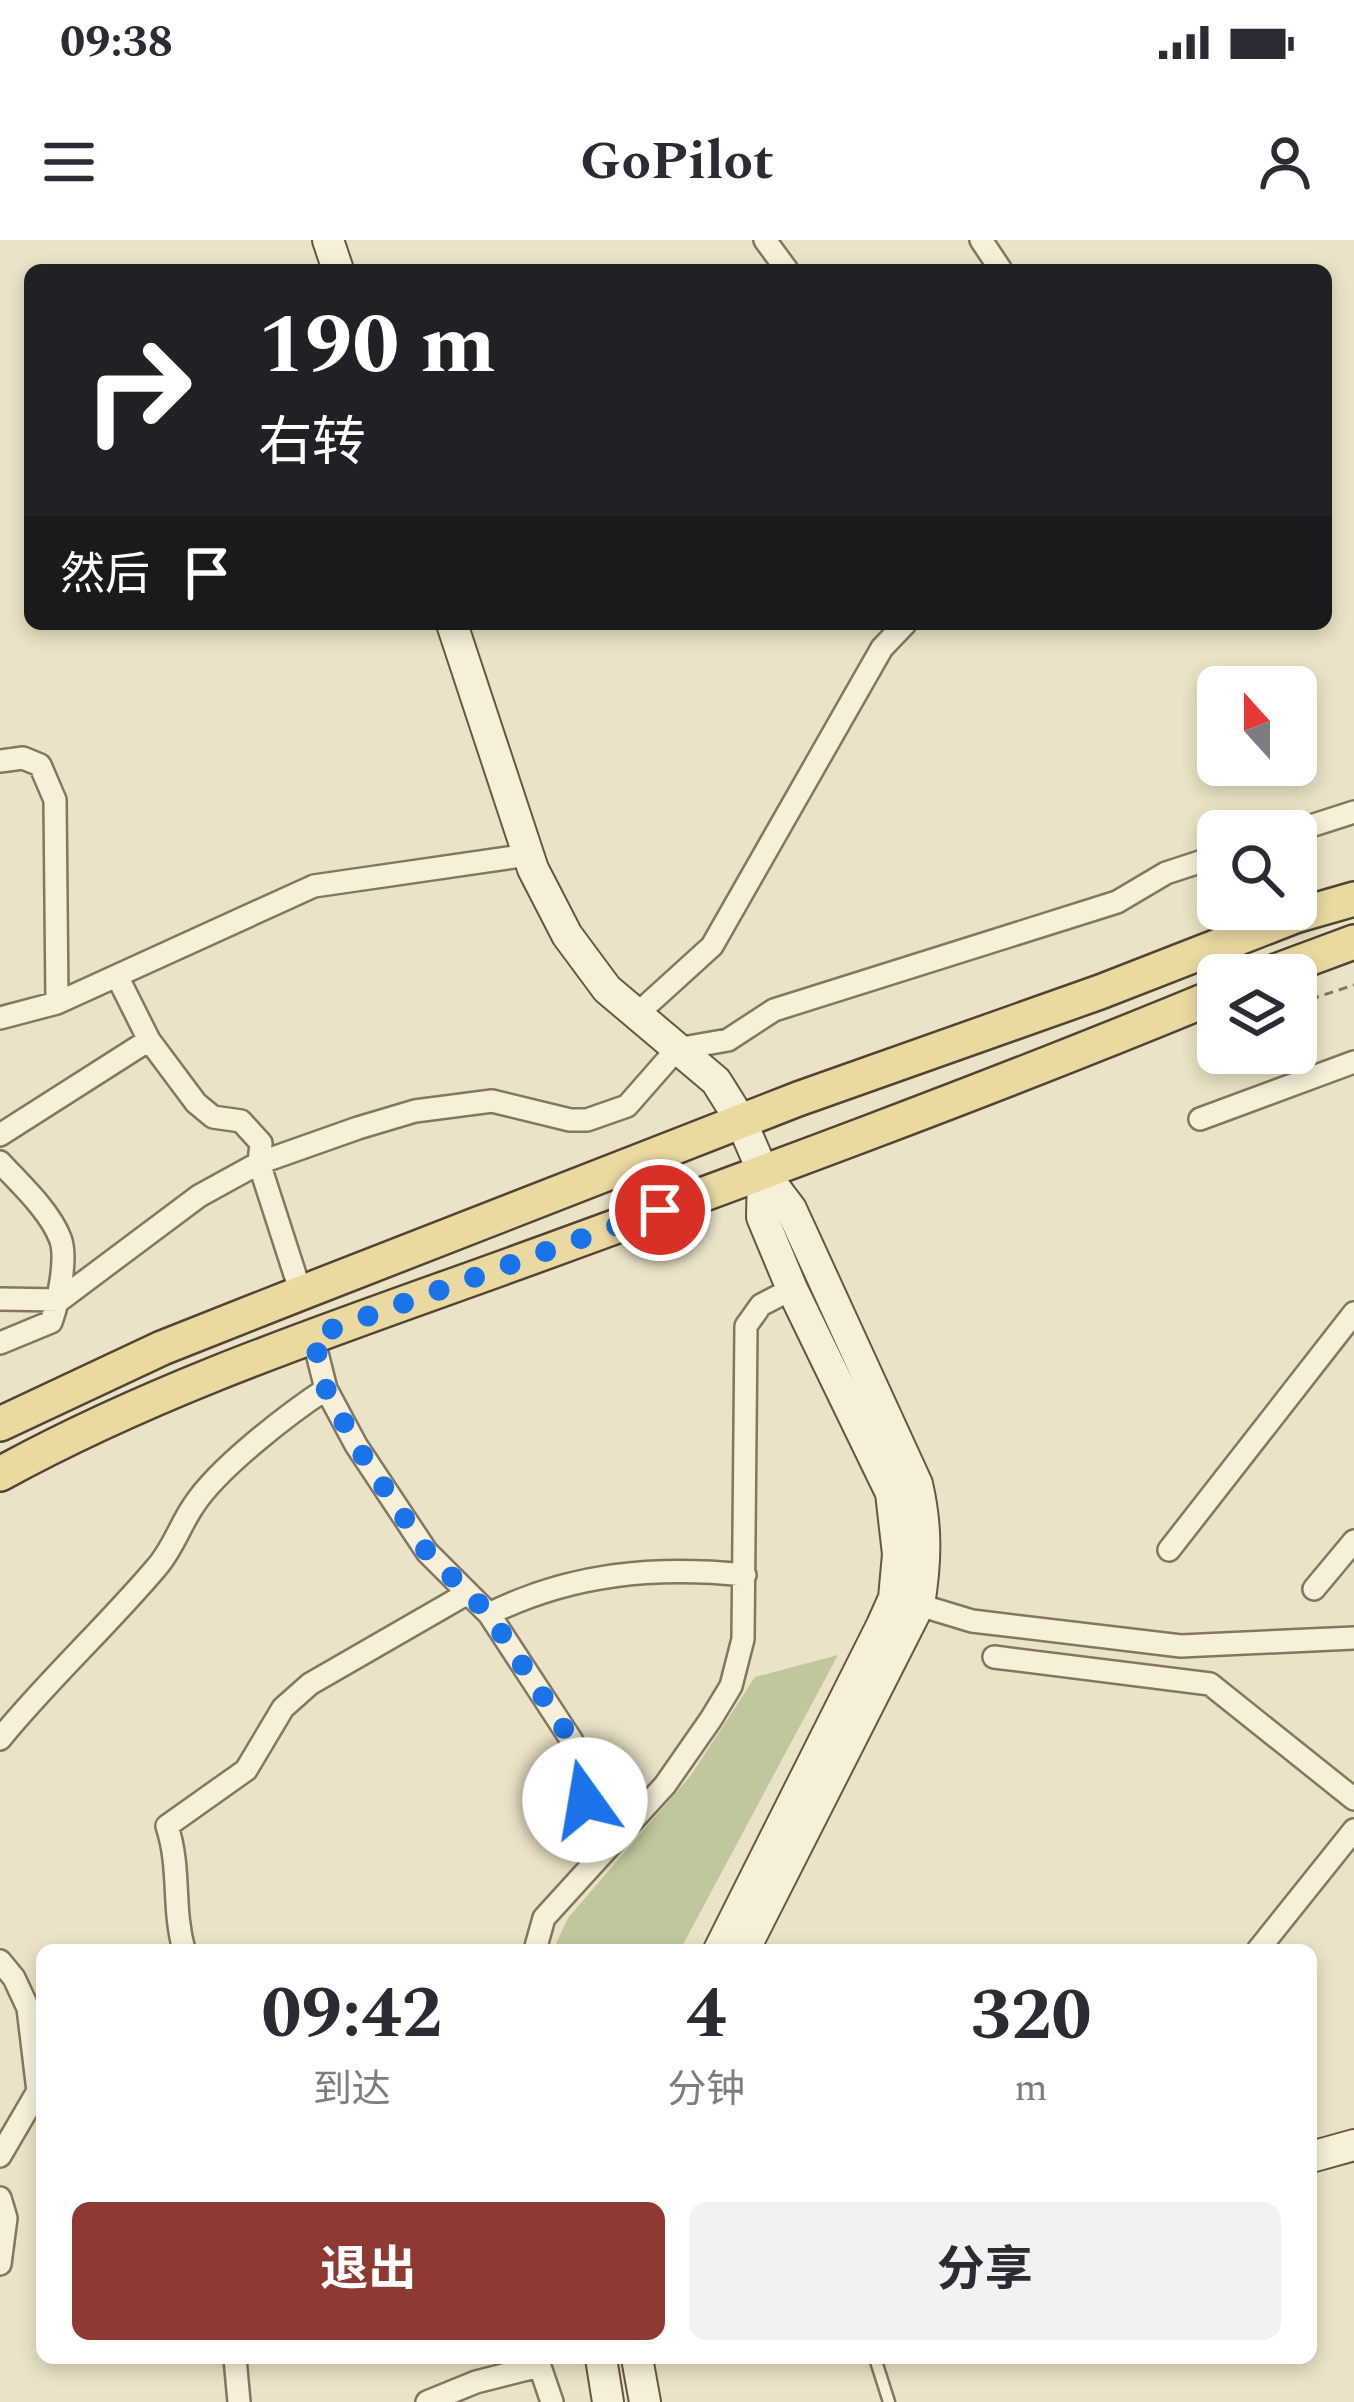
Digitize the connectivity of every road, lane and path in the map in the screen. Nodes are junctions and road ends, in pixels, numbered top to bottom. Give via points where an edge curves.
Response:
1 (454, 630) edge
2 (899, 630) edge
3 (0, 761) edge
4 (1354, 812) edge
5 (1317, 824) edge
6 (528, 855) junction
7 (1197, 863) edge
8 (1354, 899) edge
9 (1354, 941) edge
10 (1317, 955) edge
11 (117, 976) junction
12 (1354, 985) edge
13 (1317, 997) edge
14 (57, 1003) junction
15 (1197, 1003) edge
16 (636, 1015) junction
17 (0, 1018) edge
18 (149, 1040) junction
19 (676, 1049) junction
20 (1354, 1062) edge
21 (1200, 1118) dead end
22 (741, 1121) junction
23 (0, 1135) edge
24 (0, 1162) edge
25 (259, 1163) junction
26 (763, 1172) junction
27 (792, 1289) junction
28 (301, 1293) junction
29 (0, 1299) edge
30 (59, 1300) junction
31 (1354, 1313) edge
32 (313, 1336) junction
33 (1346, 1339) edge
34 (0, 1343) edge
35 (326, 1389) junction
36 (0, 1424) edge
37 (0, 1474) edge
38 (1354, 1541) edge
39 (1169, 1550) dead end
40 (746, 1575) junction
41 (1314, 1589) dead end
42 (468, 1592) junction
43 (906, 1602) junction
44 (489, 1614) junction
45 (1354, 1638) edge
46 (994, 1657) dead end
47 (0, 1739) edge
48 (1354, 1799) edge
49 (585, 1800) dead end
50 (1354, 1831) edge
51 (182, 1944) edge
52 (537, 1944) edge
53 (721, 1944) edge
54 (747, 1944) edge
55 (1263, 1944) edge
56 (0, 1961) edge
57 (36, 2074) edge
58 (36, 2094) edge
59 (1354, 2145) edge
60 (1317, 2155) edge
61 (0, 2156) edge
62 (0, 2198) edge
63 (0, 2264) edge
64 (235, 2364) edge
65 (532, 2364) edge
66 (539, 2364) edge
67 (604, 2364) edge
68 (638, 2364) edge
69 (877, 2364) edge
70 (238, 2402) edge
71 (428, 2402) edge
72 (552, 2402) edge
73 (608, 2402) edge
74 (645, 2402) edge
75 (889, 2402) edge

1 - 6 main road
2 - 16 street via 712,946
3 - 14 street via 40,765 55,800
4 - 5 street
6 - 11 street via 314,886
6 - 16 main road via 567,935
7 - 19 street via 1117,902 774,1010 728,1040
8 - 22 main road
9 - 10 main road
11 - 14 street
11 - 18 street
12 - 13 path
14 - 17 street
15 - 26 main road
16 - 19 main road
18 - 23 street
18 - 25 street via 196,1102 213,1117 241,1121 261,1143
19 - 22 main road via 716,1081
19 - 25 street via 627,1106 587,1120 491,1101 392,1118
20 - 21 street
22 - 26 main road
22 - 28 main road
24 - 30 street via 62,1240
25 - 28 street
25 - 30 street via 199,1196
26 - 27 main road via 762,1217
26 - 32 main road
26 - 43 main road via 791,1209 917,1484 927,1552
27 - 40 street via 761,1305 746,1327
27 - 43 main road via 891,1492
28 - 36 main road
29 - 30 street
30 - 34 street via 51,1322
31 - 33 street
32 - 35 street
32 - 37 main road
33 - 39 street
35 - 42 street via 427,1552
35 - 47 street via 194,1504 164,1560
38 - 41 street
40 - 44 street via 688,1569 572,1581
40 - 52 street via 731,1686 665,1785 544,1918
42 - 44 street
42 - 51 street via 310,1684 283,1708 246,1770 167,1826 178,1859
43 - 45 street via 972,1621 1180,1646
43 - 53 main road
43 - 54 main road
44 - 49 street via 572,1741
46 - 48 street via 1210,1684
50 - 55 street
56 - 57 street via 28,2008
58 - 61 street
59 - 60 main road
62 - 63 street
64 - 70 street
65 - 71 street
66 - 72 street
67 - 73 main road
68 - 74 main road
69 - 75 lane

